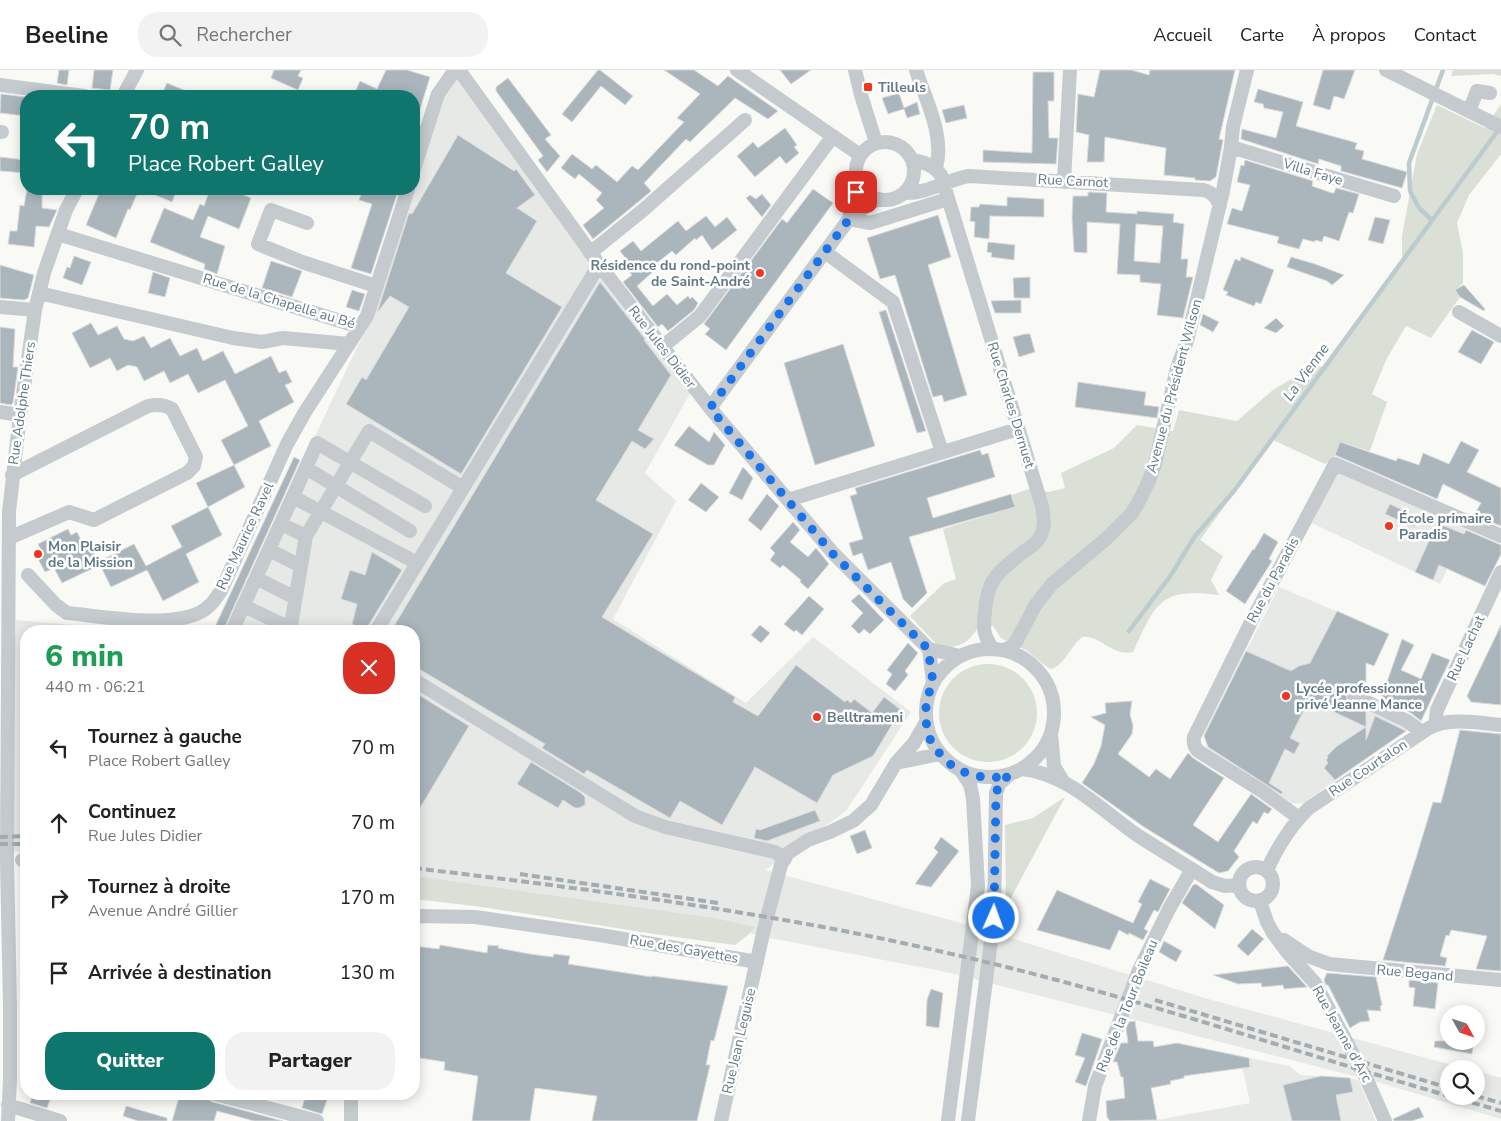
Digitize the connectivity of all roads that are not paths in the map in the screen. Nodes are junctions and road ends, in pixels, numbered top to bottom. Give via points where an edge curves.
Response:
1 (137, 70) edge
2 (455, 70) edge
3 (459, 70) edge
4 (737, 70) edge
5 (855, 70) edge
6 (916, 70) edge
7 (1070, 70) edge
8 (1247, 70) edge
9 (1386, 70) edge
10 (0, 85) edge
11 (38, 90) edge
12 (126, 90) edge
13 (1490, 93) dead end
14 (1469, 111) junction
15 (745, 120) dead end
16 (1496, 125) edge
17 (833, 136) junction
18 (876, 143) junction
19 (1232, 147) junction
20 (420, 150) edge
21 (860, 155) junction
22 (912, 160) junction
23 (936, 168) junction
24 (1226, 177) junction
25 (858, 181) junction
26 (1064, 181) junction
27 (944, 184) junction
28 (1203, 190) junction
29 (904, 193) junction
30 (74, 195) edge
31 (406, 195) edge
32 (1394, 196) dead end
33 (879, 199) junction
34 (948, 199) junction
35 (1220, 205) junction
36 (849, 219) junction
37 (306, 223) dead end
38 (58, 234) junction
39 (824, 252) junction
40 (590, 253) junction
41 (600, 265) junction
42 (376, 286) junction
43 (39, 292) junction
44 (0, 306) edge
45 (35, 310) junction
46 (1459, 312) dead end
47 (360, 327) junction
48 (1501, 336) edge
49 (350, 344) junction
50 (662, 346) junction
51 (710, 408) junction
52 (0, 412) edge
53 (20, 415) junction
54 (1018, 429) junction
55 (942, 452) junction
56 (350, 462) junction
57 (306, 468) junction
58 (12, 475) junction
59 (336, 486) junction
60 (463, 488) junction
61 (293, 497) junction
62 (788, 500) junction
63 (425, 506) dead end
64 (321, 511) junction
65 (281, 524) junction
66 (6, 531) edge
67 (410, 531) dead end
68 (306, 536) junction
69 (1501, 536) edge
70 (269, 550) junction
71 (417, 563) junction
72 (301, 566) junction
73 (4, 567) edge
74 (1501, 572) edge
75 (28, 575) dead end
76 (256, 578) junction
77 (295, 598) junction
78 (244, 606) junction
79 (235, 625) edge
80 (280, 625) edge
81 (291, 625) edge
82 (380, 625) edge
83 (928, 649) junction
84 (998, 649) junction
85 (960, 656) junction
86 (933, 682) junction
87 (420, 684) edge
88 (1354, 696) dead end
89 (926, 722) junction
90 (1435, 725) junction
91 (1501, 725) edge
92 (1422, 732) junction
93 (1051, 734) junction
94 (940, 754) junction
95 (896, 763) junction
96 (961, 771) junction
97 (1016, 772) junction
98 (1063, 781) junction
99 (1299, 818) junction
100 (785, 859) junction
101 (1192, 869) junction
102 (1267, 870) junction
103 (1239, 885) junction
104 (1260, 901) junction
105 (420, 916) edge
106 (1273, 933) junction
107 (757, 962) junction
108 (1329, 964) junction
109 (1501, 980) edge
110 (1315, 983) junction
111 (5, 1007) edge
112 (238, 1100) edge
113 (351, 1100) edge
114 (8, 1104) junction
115 (8, 1121) edge
116 (60, 1121) edge
117 (317, 1121) edge
118 (351, 1121) edge
119 (721, 1121) edge
120 (948, 1121) edge
121 (968, 1121) edge
122 (1089, 1121) edge
123 (1386, 1121) edge

1 - 12 street
2 - 20 street via 438,94
3 - 40 street, Rue Jules Didier
4 - 17 street
5 - 18 street
6 - 23 street via 937,136 939,154
7 - 26 street
8 - 19 street, Avenue du Président Wilson via 1233,127
9 - 14 street
10 - 11 street
13 - 14 street via 1477,91
14 - 16 street
15 - 40 street
17 - 21 street
17 - 50 street via 700,316
18 - 21 street
18 - 22 street via 898,144
19 - 24 street, Avenue du Président Wilson
19 - 32 street, Villa Faye
21 - 25 street via 856,172
22 - 23 street
22 - 29 street via 912,181
23 - 27 street, Rue Charles Dernuet
24 - 28 street via 1216,186
24 - 35 street, Avenue du Président Wilson
25 - 33 street via 866,193
25 - 36 street
26 - 27 street, Rue Carnot via 968,176
26 - 28 street, Rue Carnot
27 - 29 street, Rue Carnot
27 - 34 street, Rue Charles Dernuet
28 - 35 street via 1216,197
29 - 33 street via 892,199
30 - 38 street, Rue Adolphe Thiers
31 - 42 street, Rue de la Chapelle au Bé
33 - 36 street
34 - 36 street via 870,224
34 - 54 street, Rue Charles Dernuet
35 - 84 street, Avenue du Président Wilson via 1155,464 1142,497 1115,530 1052,584 1036,604 1013,646
36 - 39 street
37 - 42 street via 271,210 258,244
38 - 43 street, Rue Adolphe Thiers
38 - 47 street, Rue de la Chapelle au Bé
39 - 51 street
39 - 55 street via 893,302
40 - 41 street, Rue Jules Didier
41 - 50 street, Rue Jules Didier
41 - 60 street
42 - 47 street, Rue de la Chapelle au Bé via 367,316
43 - 45 street, Rue Adolphe Thiers
43 - 49 street via 233,338 262,342 283,338
44 - 45 street
45 - 53 street, Rue Adolphe Thiers
46 - 48 street
47 - 49 street, Rue Maurice Ravel
49 - 75 street, Rue Maurice Ravel via 287,444 221,591 208,607 189,618 162,622 67,613
50 - 51 street, Rue Jules Didier
51 - 62 street, Rue Jules Didier
52 - 53 street
53 - 58 street, Rue Adolphe Thiers
54 - 55 street
54 - 84 street, Rue Charles Dernuet via 1042,506 1044,525 1038,540 997,574 990,584 984,636
55 - 62 street
56 - 57 street via 317,443
56 - 59 street
56 - 60 street via 369,431
56 - 63 street
57 - 59 street
57 - 61 street
58 - 66 street, Rue Adolphe Thiers
58 - 66 street via 157,404 172,409 196,457 194,466 187,473 94,520 70,512
59 - 64 street
59 - 67 street
60 - 71 street
61 - 64 street
61 - 65 street
62 - 83 street, Rue Jules Didier via 833,554
64 - 68 street
64 - 71 street
65 - 68 street
65 - 70 street
66 - 73 street, Rue Adolphe Thiers
68 - 72 street
69 - 99 street, Rue du Paradis via 1334,464 1251,622 1193,742 1198,752
70 - 72 street
70 - 76 street
71 - 82 street
72 - 77 street
73 - 111 street, Rue Adolphe Thiers via 9,654
74 - 90 street, Rue Lachat via 1437,710
76 - 77 street
76 - 78 street
77 - 81 street
78 - 79 street
78 - 80 street
83 - 85 street
83 - 86 street
84 - 85 street via 975,650
84 - 93 street via 1018,655 1042,675 1054,705
85 - 86 street via 946,665
86 - 89 street via 926,701
87 - 100 street via 635,816 664,827 775,852
88 - 92 street via 1407,721
89 - 94 street via 930,739
89 - 95 street, Rue des Gayettes via 914,743
90 - 91 street, Rue Courtalon via 1461,722
90 - 92 street, Rue Courtalon
92 - 99 street, Rue Courtalon
93 - 97 street via 1039,754
93 - 98 street via 1054,766
94 - 95 street
94 - 96 street
95 - 100 street, Rue des Gayettes via 871,805 853,821 808,840 788,853
96 - 97 street via 993,778
96 - 120 street via 970,784 973,799 978,886
97 - 98 street via 1031,770
97 - 121 street via 1000,783 996,793 994,918
98 - 101 street via 1136,834
99 - 102 street, Rue Courtalon
100 - 107 street, Rue des Gayettes via 776,879
101 - 103 street via 1218,885
101 - 122 street, Rue de la Tour Boileau via 1139,970 1095,1086
102 - 103 street via 1256,866 1245,870
102 - 104 street via 1273,878 1274,887 1269,896
103 - 104 street via 1246,898
104 - 106 street, Rue Jeanne d'Arc
105 - 107 street, Rue des Gayettes via 475,917 600,934
106 - 108 street, Rue Begand via 1308,956
106 - 110 street, Rue Jeanne d'Arc
107 - 119 street, Rue Jean Leguise
108 - 109 street, Rue Begand
108 - 110 street via 1317,972
110 - 123 street, Rue Jeanne d'Arc via 1368,1080
111 - 114 street, Rue Adolphe Thiers via 10,1080
112 - 117 street
113 - 118 street
114 - 115 street, Rue Adolphe Thiers
114 - 116 street

